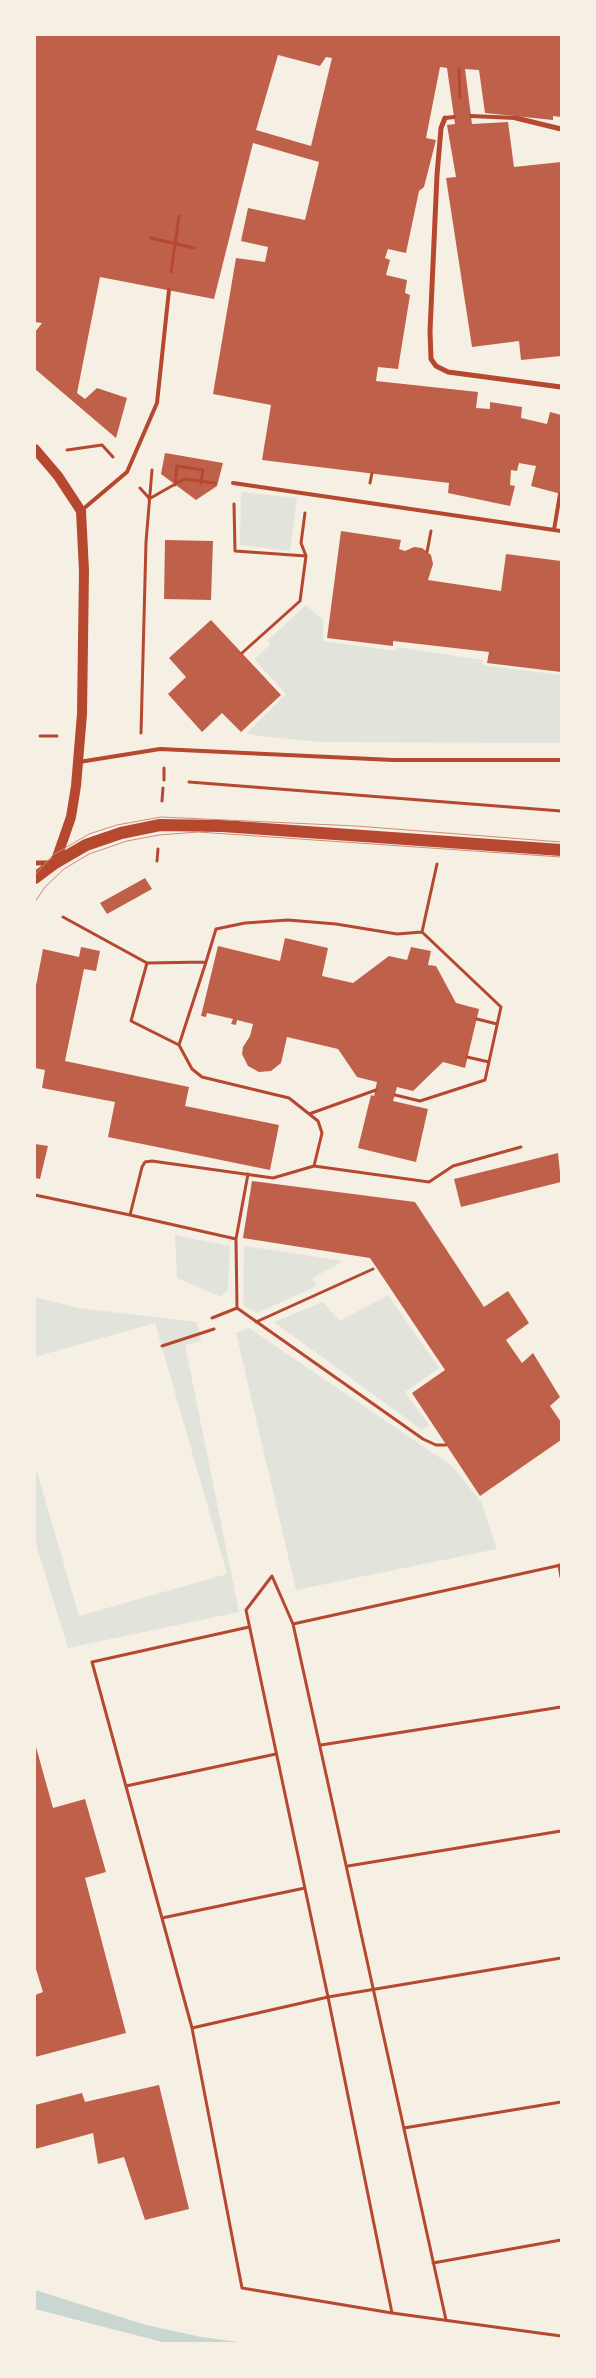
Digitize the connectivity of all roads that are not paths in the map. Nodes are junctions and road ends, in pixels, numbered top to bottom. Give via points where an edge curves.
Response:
1 (471, 116) dead end
2 (454, 117) dead end
3 (446, 118) joint
4 (516, 118) joint
5 (561, 129) edge
6 (170, 290) road end
7 (561, 386) edge
8 (37, 451) edge
9 (233, 483) road end
10 (560, 494) dead end
11 (81, 512) junction
12 (554, 530) junction
13 (561, 531) edge
14 (561, 760) edge
15 (77, 762) junction
16 (561, 850) edge
17 (55, 862) junction
18 (35, 863) edge
19 (35, 878) edge
20 (35, 886) edge

1 - 4 lane
2 - 3 lane
3 - 7 street via 441,128 436,175 431,358 436,366 448,372
4 - 5 street
6 - 11 lane via 157,403 127,472
8 - 11 main road
9 - 12 lane
10 - 12 lane
11 - 15 main road via 85,628
12 - 13 lane
14 - 15 lane via 393,760 160,749
15 - 17 main road via 72,818
16 - 17 main road via 222,826 160,825 86,845
17 - 18 street
17 - 19 main road
17 - 20 street

